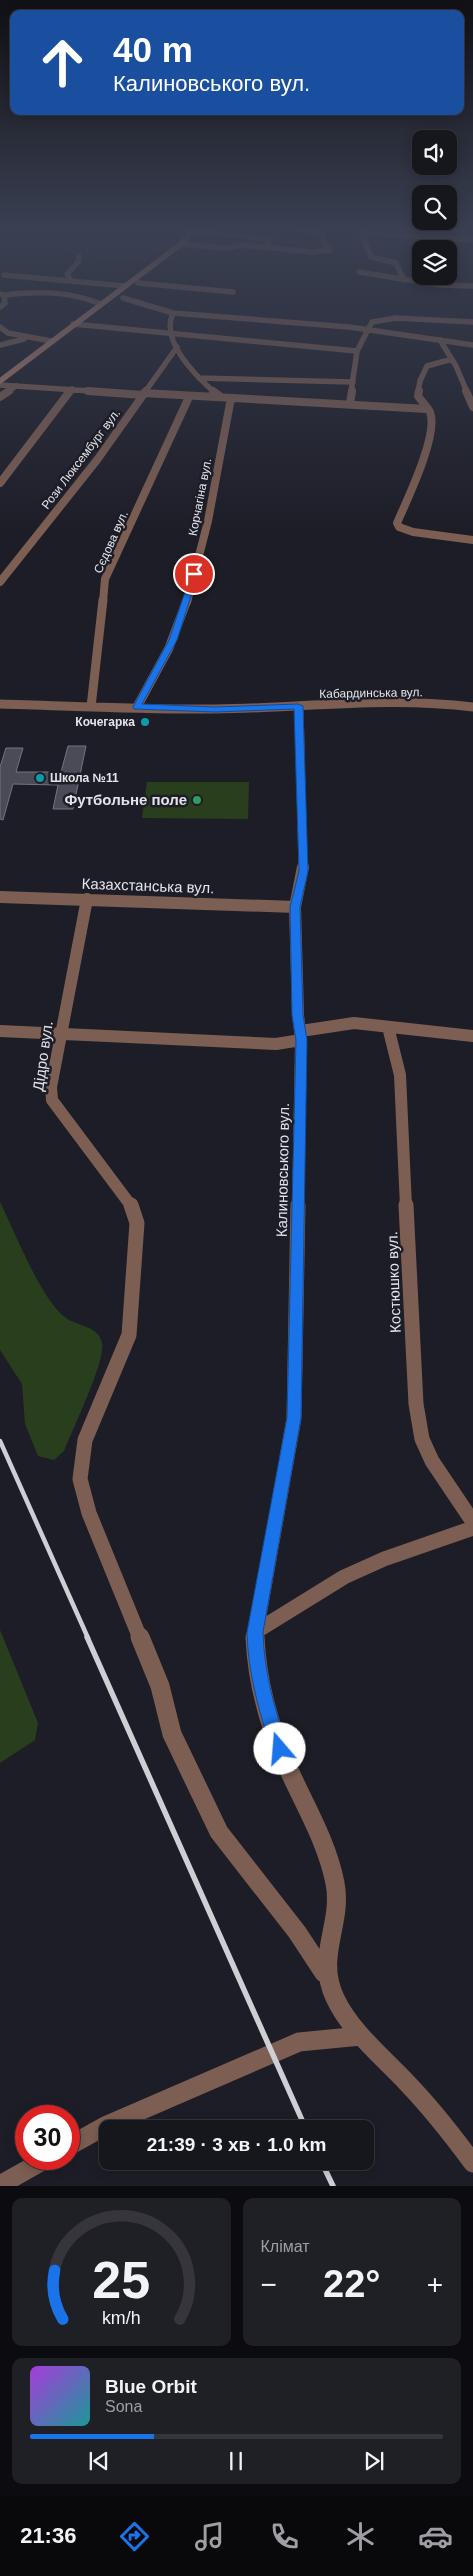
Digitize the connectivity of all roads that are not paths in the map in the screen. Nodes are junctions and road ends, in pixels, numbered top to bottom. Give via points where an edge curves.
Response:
1 (2, 329) edge
2 (66, 329) edge
3 (122, 329) edge
4 (170, 329) edge
5 (368, 329) joint
6 (171, 334) junction
7 (32, 338) junction
8 (52, 340) junction
9 (440, 340) junction
10 (0, 345) edge
11 (473, 345) edge
12 (177, 347) junction
13 (358, 351) junction
14 (452, 359) junction
15 (200, 379) junction
16 (353, 382) junction
17 (0, 383) edge
18 (16, 386) junction
19 (72, 389) junction
20 (144, 394) junction
21 (192, 397) junction
22 (0, 398) edge
23 (227, 398) junction
24 (350, 403) junction
25 (473, 407) edge
26 (427, 409) junction
27 (0, 483) edge
28 (473, 540) edge
29 (1, 580) edge
30 (0, 704) edge
31 (298, 706) junction
32 (91, 707) junction
33 (137, 707) junction
34 (473, 707) edge
35 (0, 897) edge
36 (87, 899) junction
37 (295, 907) junction
38 (388, 1027) junction
39 (0, 1031) edge
40 (62, 1033) junction
41 (301, 1035) junction
42 (473, 1036) edge
43 (473, 1522) edge
44 (473, 1528) edge
45 (255, 1632) junction
46 (324, 1972) junction
47 (361, 2036) junction
48 (80, 2140) edge
49 (473, 2163) edge
50 (27, 2170) edge
51 (0, 2185) edge

1 - 7 street via 8,334
2 - 8 main road
3 - 6 street
4 - 6 street
5 - 9 street
5 - 13 street
6 - 12 street
6 - 13 street
7 - 8 street
7 - 10 street
8 - 17 main road
9 - 11 street
9 - 14 street
12 - 15 street
12 - 20 street, Рози Люксембург вул.
13 - 16 street
14 - 25 street
14 - 26 street via 431,364 424,370 418,396
15 - 16 street
15 - 21 street, Сєдова вул.
15 - 23 street via 212,392
16 - 24 street
17 - 18 street
18 - 19 street
18 - 22 street
19 - 20 street
19 - 27 street
20 - 21 street
20 - 29 street, Рози Люксембург вул. via 97,460
21 - 23 street
21 - 32 street, Сєдова вул. via 106,579
23 - 24 street
23 - 33 street, Корчагіна вул. via 201,551 188,598 173,640
24 - 26 street
26 - 28 street via 430,428 424,458 397,523 399,527 413,532
30 - 32 street, Кабардинська вул.
31 - 33 street, Кабардинська вул.
31 - 34 street, Кабардинська вул. via 449,704
31 - 37 street, Калиновського вул. via 304,871
32 - 33 street, Кабардинська вул.
35 - 36 street, Казахстанська вул.
36 - 37 street, Казахстанська вул.
36 - 40 street, Дідро вул.
37 - 41 street, Калиновського вул.
38 - 41 street via 356,1023 328,1025
38 - 42 street
38 - 43 street, Костюшко вул. via 400,1075 416,1404 422,1439 432,1461
39 - 40 street
40 - 41 street via 276,1044
40 - 46 street, Дідро вул. via 52,1100 130,1202 137,1223 129,1335 85,1440 80,1479 89,1513 160,1686 172,1734 195,1786 219,1832
41 - 45 street, Калиновського вул. via 294,1418
44 - 45 street via 384,1559 344,1577
45 - 46 street, Калиновського вул. via 261,1691 277,1741 318,1827 335,1884 338,1905 327,1939
46 - 47 street via 335,1999
47 - 48 street via 299,2042
47 - 49 street via 438,2115
50 - 51 street

